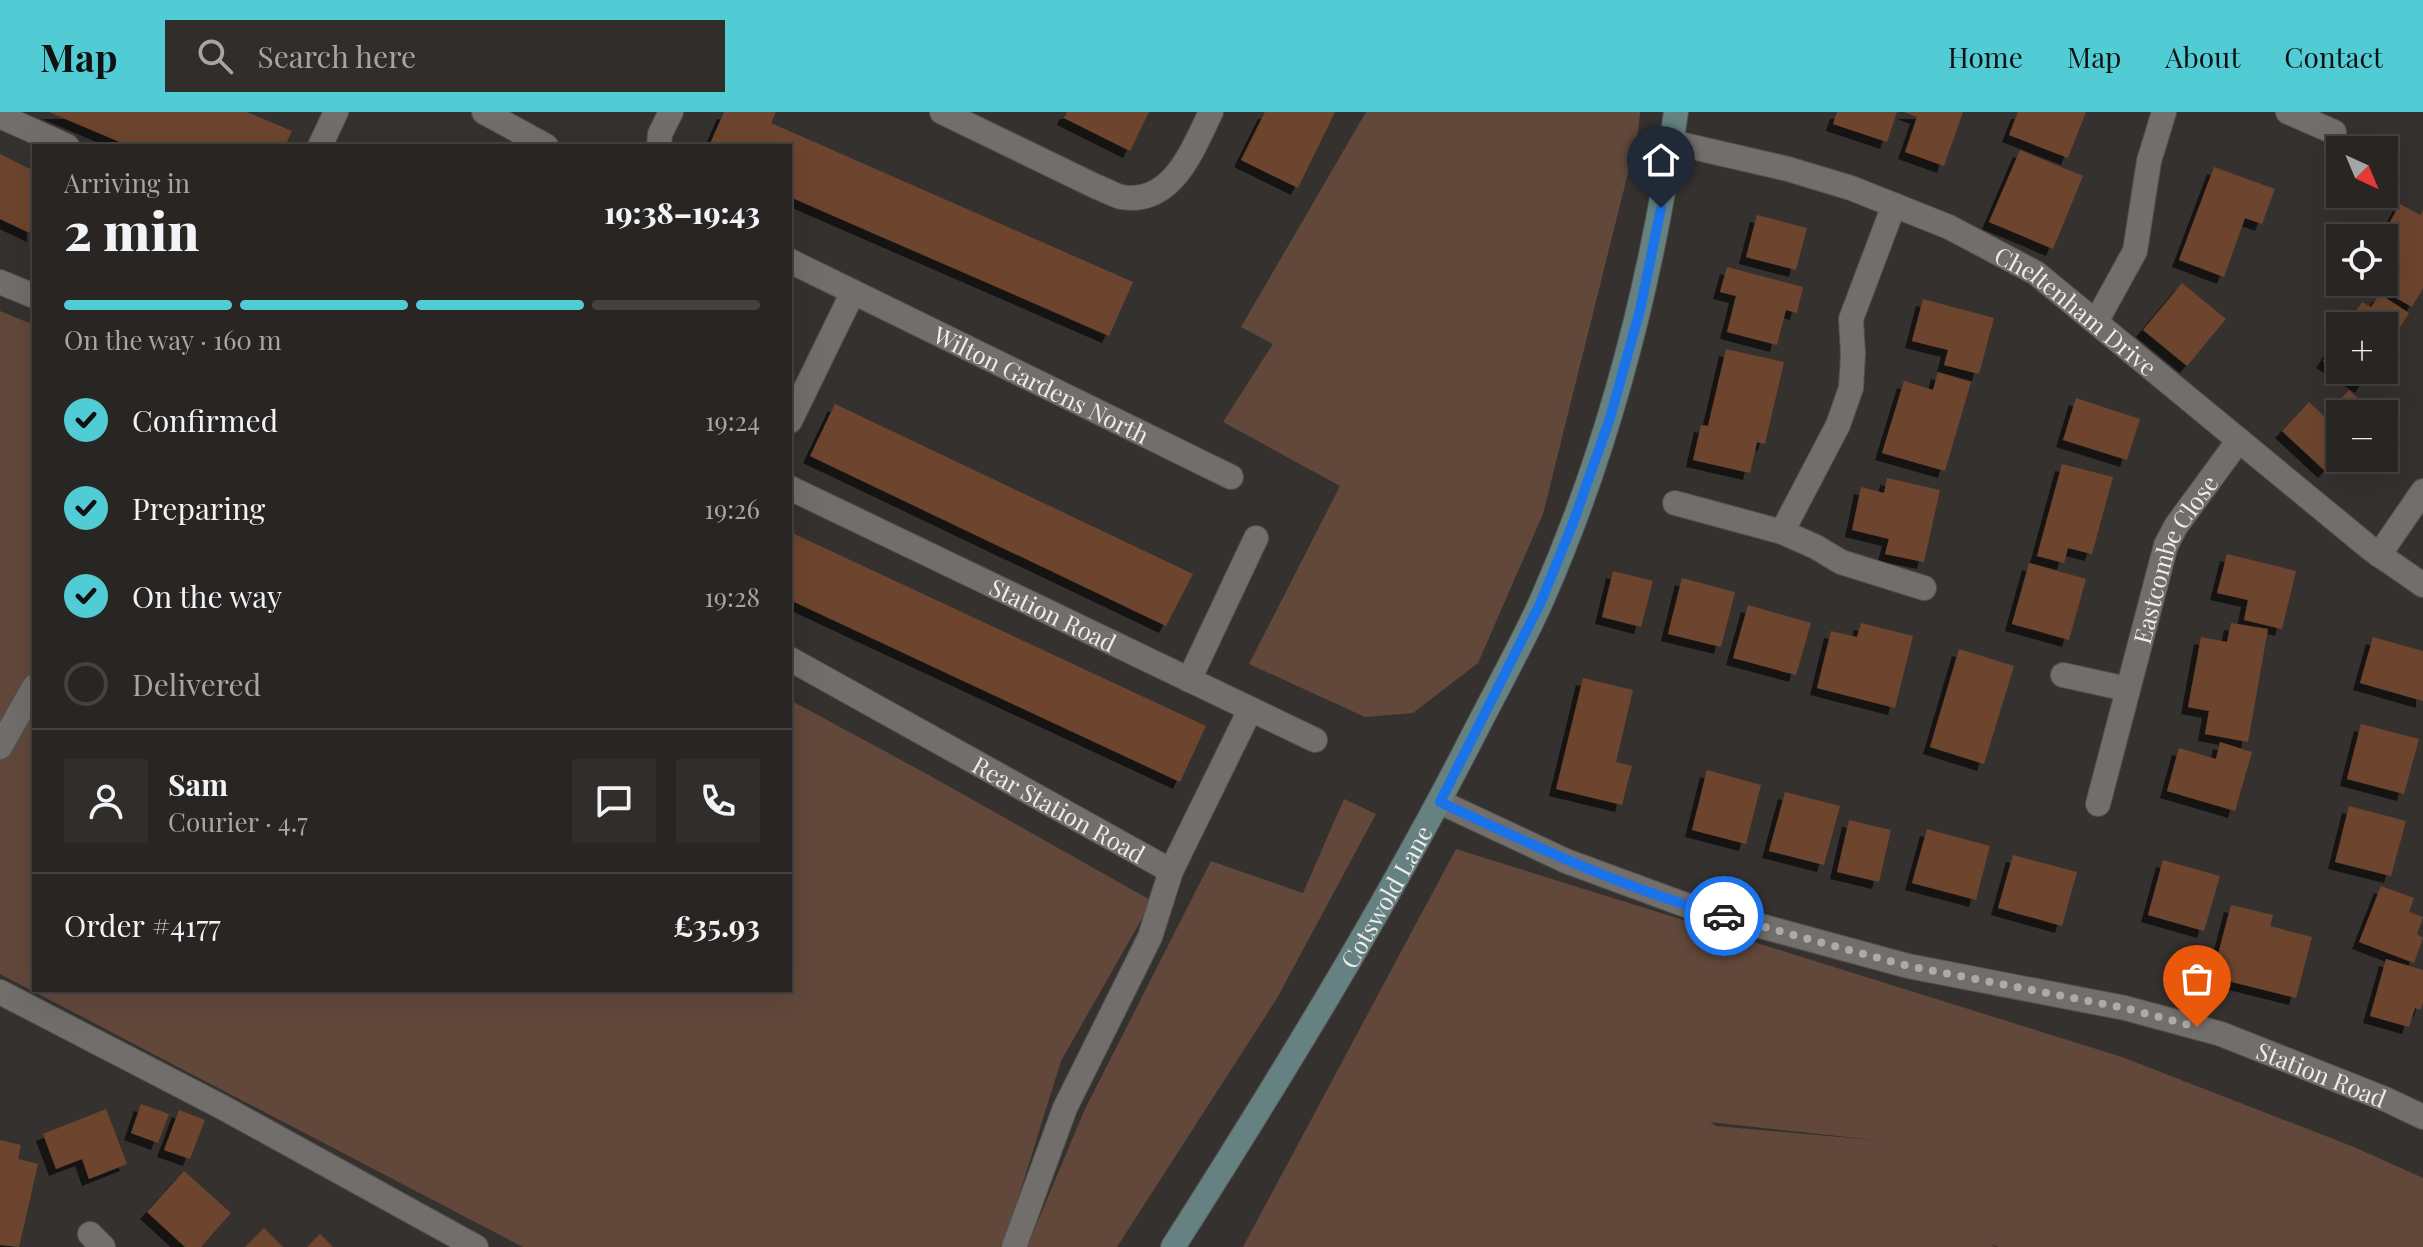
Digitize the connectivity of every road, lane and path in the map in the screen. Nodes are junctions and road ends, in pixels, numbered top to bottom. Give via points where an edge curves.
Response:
1 (336, 112) edge
2 (484, 112) edge
3 (671, 112) edge
4 (942, 112) edge
5 (1211, 112) edge
6 (1676, 112) edge
7 (2164, 112) edge
8 (2288, 112) edge
9 (0, 116) edge
10 (2334, 132) dead end
11 (1671, 142) junction
12 (63, 144) edge
13 (321, 144) edge
14 (542, 144) edge
15 (659, 144) edge
16 (1894, 205) junction
17 (792, 262) edge
18 (0, 282) edge
19 (853, 292) junction
20 (32, 295) edge
21 (2096, 322) junction
22 (792, 417) edge
23 (2239, 440) junction
24 (1231, 477) dead end
25 (792, 489) edge
26 (2423, 491) edge
27 (1675, 503) dead end
28 (1782, 532) junction
29 (1256, 538) dead end
30 (2379, 555) junction
31 (2423, 585) edge
32 (1924, 588) dead end
33 (792, 660) edge
34 (2063, 675) dead end
35 (1189, 680) junction
36 (2127, 689) junction
37 (32, 691) edge
38 (1250, 710) junction
39 (1315, 740) dead end
40 (0, 747) edge
41 (1440, 802) junction
42 (2098, 804) dead end
43 (1171, 871) junction
44 (0, 992) edge
45 (2423, 1117) edge
46 (476, 1247) edge
47 (1014, 1247) edge
48 (1173, 1247) edge

1 - 13 street
2 - 14 street
3 - 15 street
4 - 5 street via 1121,197 1145,196 1166,185 1185,166
6 - 11 street, Cotswold Lane
7 - 21 street via 2149,161 2135,251
8 - 10 street
9 - 12 street
11 - 16 street, Cheltenham Drive via 1788,169
11 - 41 street, Cotswold Lane via 1640,310 1610,418 1540,604
16 - 21 street, Cheltenham Drive via 2036,273
16 - 28 street via 1851,319 1851,388 1838,425
17 - 19 street, Wilton Gardens North
18 - 20 street
19 - 22 street
19 - 24 street, Wilton Gardens North
21 - 23 street, Cheltenham Drive
23 - 30 street, Cheltenham Drive
23 - 36 street, Eastcombe Close via 2166,545
25 - 35 street, Station Road
26 - 30 street
27 - 28 street
28 - 32 street via 1841,562
29 - 35 street
30 - 31 street, Cheltenham Drive
33 - 43 street, Rear Station Road
34 - 36 street
35 - 38 street, Station Road
36 - 42 street, Eastcombe Close
37 - 40 street
38 - 39 street, Station Road
38 - 43 street, Rear Station Road
41 - 45 street, Station Road via 1566,861 1691,907 1908,966 2125,1008 2221,1034
41 - 48 street, Cotswold Lane via 1284,1072
43 - 47 street via 1150,937 1065,1108
44 - 46 street

